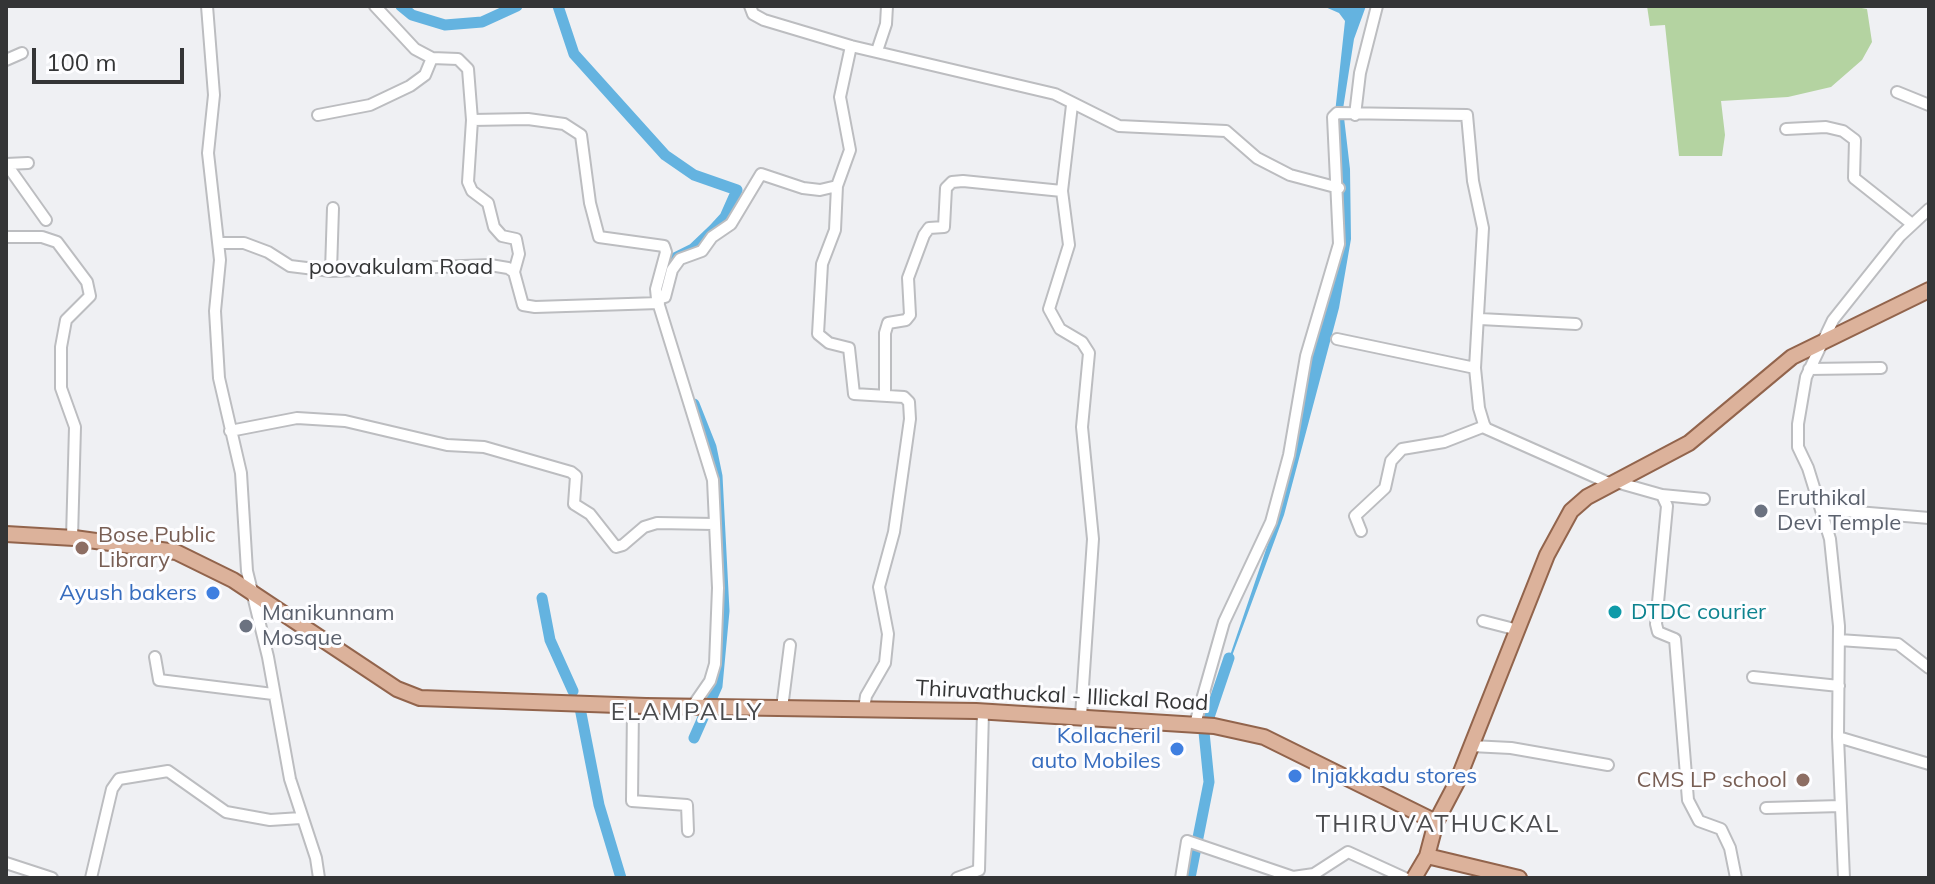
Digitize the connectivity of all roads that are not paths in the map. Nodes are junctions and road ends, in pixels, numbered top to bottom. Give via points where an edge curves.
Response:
1 (207, 6) edge
2 (375, 6) edge
3 (750, 6) edge
4 (887, 6) edge
5 (1377, 6) edge
6 (851, 46) junction
7 (877, 51) junction
8 (22, 53) dead end
9 (432, 58) junction
10 (6, 60) edge
11 (1897, 92) dead end
12 (1072, 105) junction
13 (1929, 105) edge
14 (1346, 114) junction
15 (318, 115) dead end
16 (472, 120) junction
17 (1786, 129) dead end
18 (28, 163) dead end
19 (6, 165) edge
20 (837, 186) junction
21 (1339, 188) junction
22 (1062, 191) junction
23 (333, 208) dead end
24 (1929, 209) edge
25 (46, 220) dead end
26 (1912, 224) junction
27 (6, 237) edge
28 (219, 243) junction
29 (331, 271) junction
30 (514, 272) junction
31 (1929, 290) edge
32 (660, 299) junction
33 (1480, 319) junction
34 (1576, 324) dead end
35 (1337, 339) dead end
36 (1821, 340) junction
37 (1475, 368) junction
38 (1881, 368) dead end
39 (1809, 369) junction
40 (885, 396) junction
41 (1485, 426) junction
42 (230, 431) junction
43 (1614, 483) junction
44 (1662, 495) junction
45 (1704, 499) dead end
46 (1821, 509) junction
47 (1929, 518) edge
48 (714, 524) junction
49 (1361, 531) dead end
50 (6, 534) edge
51 (72, 538) junction
52 (252, 593) junction
53 (1483, 621) dead end
54 (1518, 630) junction
55 (1839, 640) junction
56 (790, 645) dead end
57 (155, 657) dead end
58 (1929, 668) edge
59 (1753, 677) dead end
60 (1839, 686) junction
61 (273, 694) junction
62 (633, 706) junction
63 (702, 707) junction
64 (782, 708) junction
65 (864, 709) junction
66 (983, 711) junction
67 (1081, 716) junction
68 (1203, 725) junction
69 (1838, 737) junction
70 (1471, 746) junction
71 (1929, 764) edge
72 (1608, 765) dead end
73 (1841, 806) junction
74 (1766, 808) dead end
75 (301, 818) junction
76 (1436, 822) junction
77 (688, 831) dead end
78 (1427, 856) junction
79 (6, 863) edge
80 (52, 878) edge
81 (91, 878) edge
82 (319, 878) edge
83 (959, 878) edge
84 (1181, 878) edge
85 (1405, 878) edge
86 (1414, 878) edge
87 (1519, 878) edge
88 (1736, 878) edge
89 (1844, 878) edge

1 - 28 street via 214,95 208,153
2 - 9 street via 415,49
3 - 6 street via 764,20
4 - 7 street
5 - 14 street
6 - 7 street
6 - 20 street via 840,97 850,150
7 - 12 street via 1055,94
8 - 10 street
9 - 15 street via 425,75 410,86 370,105
9 - 16 street via 458,59 468,69
11 - 13 street
12 - 21 street via 1119,126 1226,131 1257,158 1290,175
12 - 22 street
14 - 21 street via 1333,117
14 - 33 street via 1467,115 1483,228
16 - 30 street via 468,182 488,203 494,227 502,236 516,239
16 - 32 street via 528,119 564,124 581,135 599,237 664,246 656,289
17 - 26 street via 1826,127 1855,140 1854,178
18 - 19 street
19 - 25 street
20 - 32 street via 803,188 761,174 731,224 702,251 680,259
20 - 40 street via 835,230 822,264 818,334 849,348 852,387 858,396
21 - 68 street via 1339,244 1306,356 1289,455 1271,522 1224,622
22 - 40 street via 963,181 946,188 944,227 929,228 924,235 908,278 910,315 888,323 885,333
22 - 67 street via 1069,245 1049,312 1089,353 1082,427 1093,539
23 - 29 street
24 - 26 street
26 - 36 street
27 - 51 street via 57,242 87,282 90,296 66,320 61,347 61,388 76,440
28 - 29 street, poovakulam Road via 244,243 290,266
28 - 42 street via 215,311 219,378
29 - 30 street, poovakulam Road via 490,265
30 - 32 street, poovakulam Road via 523,305
31 - 36 main road
32 - 48 street via 710,465
33 - 34 street
33 - 37 street
35 - 37 street
36 - 39 street
36 - 43 main road via 1771,372 1689,443
37 - 41 street
38 - 39 street
39 - 46 street via 1798,447
40 - 65 street via 909,402 908,446 888,565 879,587 888,634 885,663
41 - 43 street
41 - 49 street via 1444,442 1402,449 1391,461 1385,488 1355,516
42 - 48 street via 297,418 345,421 447,445 484,447 571,472 576,480 574,504 590,514 616,547 657,523
42 - 52 street via 245,496
43 - 44 street
43 - 54 main road via 1587,497 1563,521
44 - 45 street
44 - 88 street via 1667,506 1656,624 1658,632 1675,639 1688,800 1699,821 1721,829
46 - 47 street
46 - 55 street via 1830,539
48 - 63 street via 715,664
50 - 51 main road, Thiruvathuckal - Illickal Road
51 - 52 main road, Thiruvathuckal - Illickal Road via 170,550
52 - 61 street
52 - 62 main road, Thiruvathuckal - Illickal Road via 411,695 431,700
53 - 54 street
54 - 70 main road
55 - 58 street via 1898,644
55 - 60 street
56 - 64 street
57 - 61 street via 159,680
59 - 60 street
60 - 69 street
61 - 75 street
62 - 63 main road, Thiruvathuckal - Illickal Road
62 - 77 street via 632,801 687,805
63 - 64 main road, Thiruvathuckal - Illickal Road
64 - 65 main road, Thiruvathuckal - Illickal Road
65 - 66 main road, Thiruvathuckal - Illickal Road
66 - 67 main road, Thiruvathuckal - Illickal Road
66 - 83 street via 979,870
67 - 68 main road, Thiruvathuckal - Illickal Road
68 - 76 main road, Thiruvathuckal - Illickal Road via 1264,737
69 - 71 street
69 - 73 street
70 - 72 street
70 - 76 main road
73 - 74 street
73 - 89 street
75 - 81 street via 270,820 226,812 168,771 119,779 112,789
75 - 82 street
76 - 78 main road
78 - 86 main road
78 - 87 main road
79 - 80 street
84 - 85 street via 1187,841 1270,872 1303,877 1348,852

